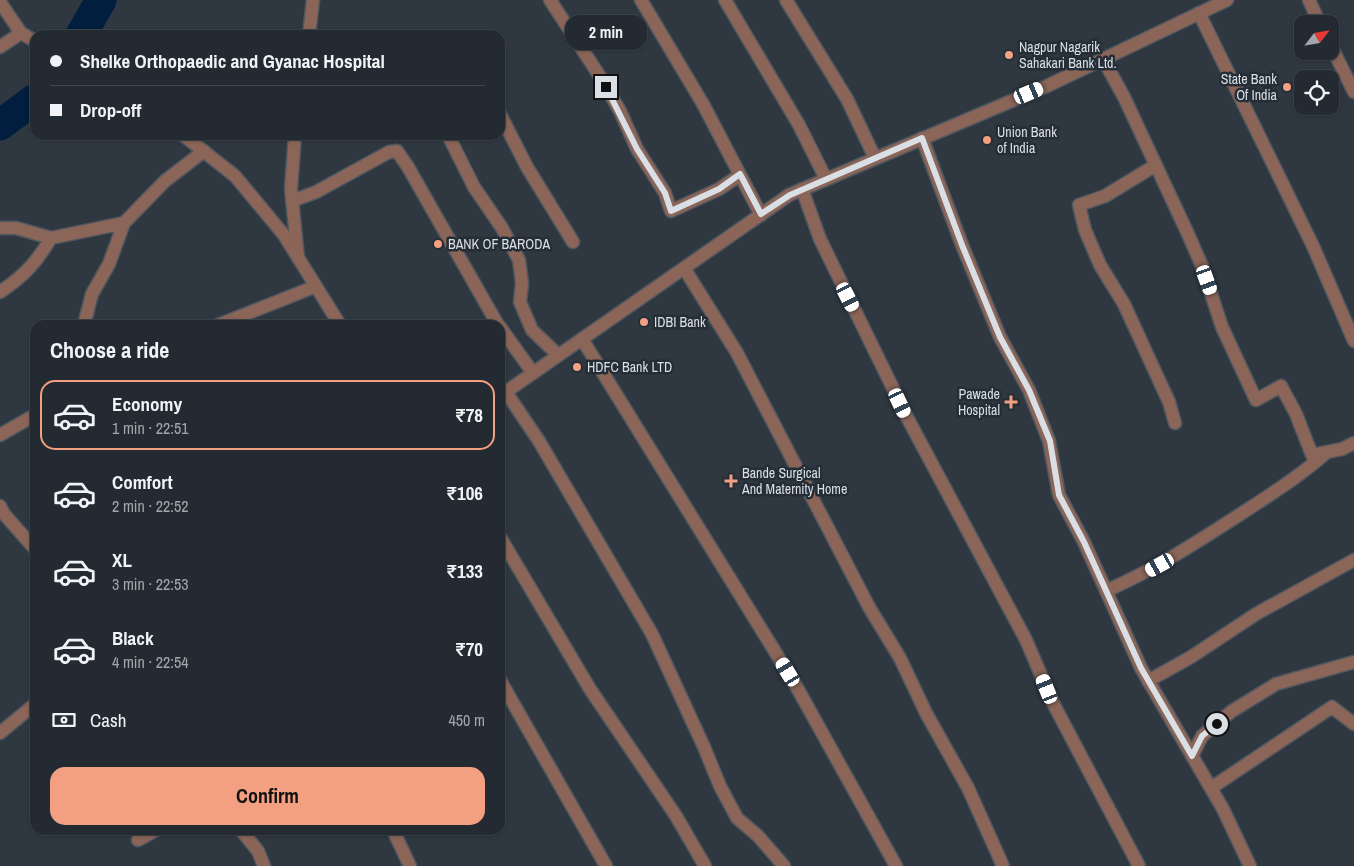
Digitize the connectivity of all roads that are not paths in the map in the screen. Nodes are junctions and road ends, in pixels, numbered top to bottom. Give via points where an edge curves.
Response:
1 (313, 0) edge
2 (550, 0) edge
3 (641, 0) edge
4 (725, 0) edge
5 (786, 0) edge
6 (1227, 0) edge
7 (1308, 0) edge
8 (0, 2) edge
9 (1199, 13) junction
10 (1316, 15) edge
11 (310, 30) edge
12 (21, 33) junction
13 (30, 39) edge
14 (0, 47) edge
15 (1103, 59) junction
16 (1338, 60) edge
17 (1354, 92) edge
18 (505, 124) edge
19 (922, 138) junction
20 (190, 140) edge
21 (294, 140) edge
22 (450, 140) edge
23 (204, 151) junction
24 (875, 158) junction
25 (1156, 165) junction
26 (740, 174) junction
27 (826, 179) junction
28 (802, 189) junction
29 (292, 201) junction
30 (761, 214) junction
31 (124, 223) junction
32 (0, 228) edge
33 (51, 238) junction
34 (574, 242) dead end
35 (298, 258) junction
36 (684, 268) junction
37 (314, 287) junction
38 (0, 292) edge
39 (85, 320) edge
40 (231, 320) edge
41 (335, 320) edge
42 (496, 320) edge
43 (505, 334) edge
44 (582, 338) junction
45 (1354, 341) edge
46 (558, 355) junction
47 (533, 373) junction
48 (505, 389) edge
49 (505, 394) edge
50 (30, 418) edge
51 (1175, 423) dead end
52 (0, 435) edge
53 (1354, 443) edge
54 (1328, 452) junction
55 (0, 506) edge
56 (30, 543) edge
57 (505, 545) edge
58 (1354, 560) edge
59 (1106, 591) junction
60 (1354, 662) edge
61 (1148, 680) junction
62 (505, 689) edge
63 (30, 708) edge
64 (1354, 724) edge
65 (0, 732) edge
66 (1192, 756) junction
67 (1211, 788) junction
68 (147, 835) edge
69 (245, 835) edge
70 (395, 835) edge
71 (138, 840) dead end
72 (264, 866) edge
73 (410, 866) edge
74 (606, 866) edge
75 (705, 866) edge
76 (784, 866) edge
77 (896, 866) edge
78 (1003, 866) edge
79 (1139, 866) edge
80 (1250, 866) edge

1 - 11 street
2 - 26 street via 620,111 637,149 665,193 671,211 719,189
3 - 26 street
4 - 27 street via 799,125
5 - 24 street via 848,99
6 - 9 street
7 - 10 street
8 - 12 street
9 - 15 street
9 - 45 street via 1312,246
12 - 13 street
12 - 14 street
15 - 19 street
15 - 25 street
16 - 17 street
18 - 34 street via 527,167
19 - 24 street
19 - 59 street via 1000,337 1029,390 1050,441 1059,495
20 - 23 street
21 - 29 street
22 - 46 street via 474,187 519,260 520,302 532,330
23 - 31 street via 165,181
23 - 35 street via 235,176 284,235
24 - 27 street
25 - 51 street via 1105,196 1079,205 1085,230 1100,265 1124,304 1169,402
25 - 54 street via 1202,266 1222,327 1256,400 1281,386 1312,455
26 - 30 street
27 - 28 street
28 - 30 street
28 - 79 street via 820,239 908,419 1026,640 1054,705
29 - 35 street
29 - 42 street via 316,192 389,152 397,151
30 - 36 street
31 - 33 street
31 - 39 street via 109,264 92,294
32 - 33 street via 16,228
33 - 38 street via 36,262 16,282
35 - 37 street
36 - 44 street
36 - 78 street via 736,353 870,608 900,658 968,788
37 - 40 street
37 - 41 street
43 - 47 street
44 - 46 street
44 - 77 street via 791,677
46 - 47 street
47 - 48 street
49 - 76 street via 530,427 652,634 737,818
50 - 52 street
53 - 54 street
54 - 59 street via 1302,474 1184,552
55 - 56 street
57 - 75 street via 590,689 676,816
58 - 61 street via 1256,614 1191,657
59 - 61 street
60 - 66 street via 1276,684 1232,711 1202,736
61 - 66 street
62 - 74 street
63 - 65 street
64 - 67 street via 1332,707
66 - 67 street
67 - 80 street
68 - 71 street
69 - 72 street via 258,851
70 - 73 street

